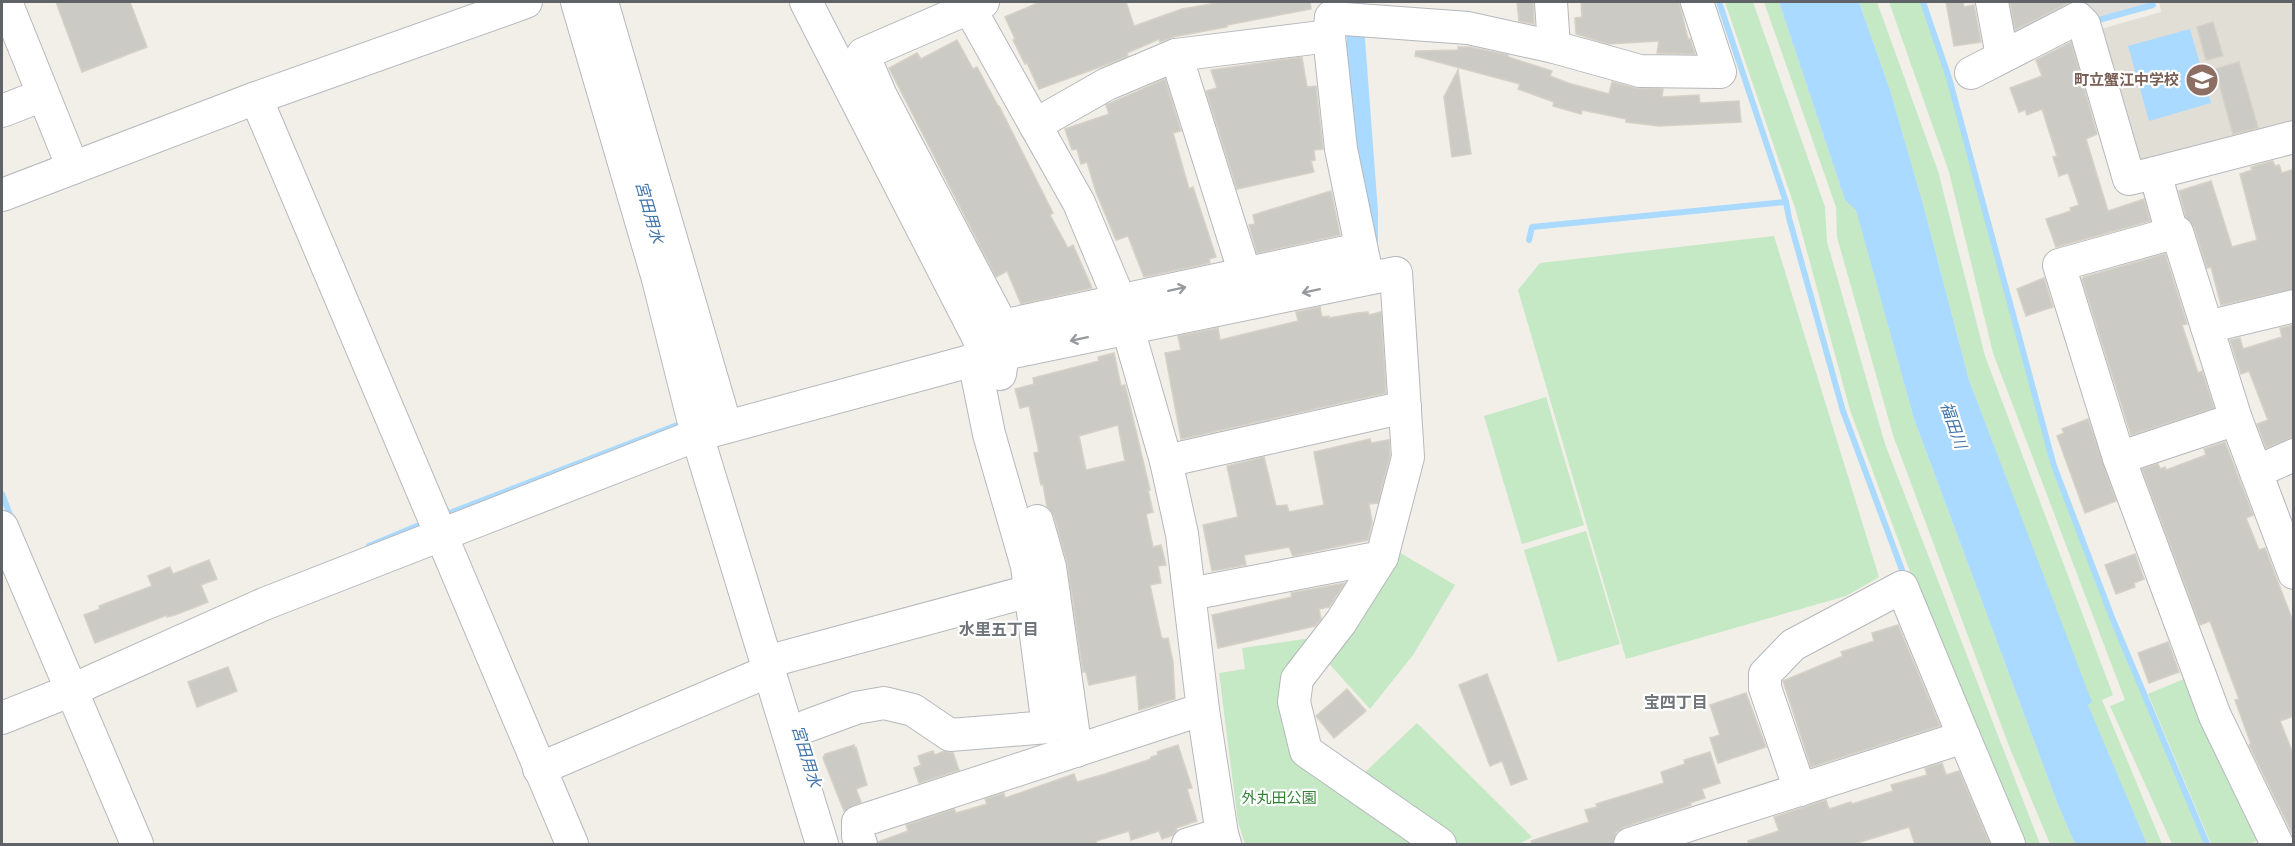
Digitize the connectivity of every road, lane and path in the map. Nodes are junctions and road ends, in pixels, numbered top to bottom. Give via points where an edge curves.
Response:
1 (6, 2) edge
2 (526, 2) edge
3 (577, 2) edge
4 (602, 2) edge
5 (806, 2) edge
6 (1551, 2) edge
7 (1697, 2) edge
8 (1992, 2) edge
9 (973, 4) edge
10 (1333, 19) edge
11 (1554, 47) junction
12 (1176, 56) junction
13 (2002, 56) junction
14 (1971, 73) dead end
15 (44, 95) junction
16 (256, 98) junction
17 (2, 111) edge
18 (1035, 125) junction
19 (2294, 137) edge
20 (73, 168) junction
21 (2155, 173) junction
22 (2, 195) edge
23 (2172, 233) junction
24 (1360, 249) junction
25 (1368, 279) junction
26 (1248, 289) junction
27 (2294, 306) edge
28 (1124, 315) junction
29 (2207, 327) junction
30 (993, 347) junction
31 (1405, 407) junction
32 (2236, 419) junction
33 (712, 431) junction
34 (2294, 455) edge
35 (2119, 458) junction
36 (1166, 461) junction
37 (2256, 472) junction
38 (2, 527) edge
39 (440, 535) junction
40 (1382, 556) junction
41 (2294, 573) edge
42 (1030, 591) junction
43 (1190, 594) junction
44 (768, 666) junction
45 (72, 690) junction
46 (1203, 710) junction
47 (2, 718) edge
48 (807, 726) dead end
49 (1964, 737) junction
50 (1076, 751) junction
51 (539, 769) junction
52 (1800, 790) junction
53 (1223, 839) edge
54 (137, 844) edge
55 (572, 844) edge
56 (822, 844) edge
57 (861, 844) edge
58 (1188, 844) edge
59 (1440, 844) edge
60 (1630, 844) edge
61 (2009, 844) edge
62 (2277, 844) edge

1 - 15 street
2 - 16 street
3 - 33 street via 658,279
4 - 33 street
5 - 30 street via 982,345
6 - 11 street
7 - 11 street via 1720,72 1640,71
8 - 13 street
9 - 18 street
9 - 30 street via 863,54
10 - 11 street via 1468,28
10 - 12 street
10 - 24 street via 1341,149
12 - 18 street via 1107,84
12 - 26 street
13 - 14 street
13 - 21 street via 2078,18 2084,24 2129,179
15 - 17 street
15 - 20 street
16 - 20 street
16 - 39 street
18 - 28 street via 1079,203
19 - 21 street
20 - 22 street
21 - 23 street
23 - 29 street via 2177,232
23 - 35 street via 2059,265
24 - 25 street
24 - 26 street
25 -> 26 street
25 - 31 street via 1396,273
26 - 28 street
27 - 29 street
28 - 30 street
28 - 36 street
29 - 32 street
30 - 33 street
30 - 42 street via 989,434 1027,566
30 - 50 street via 1011,434 1050,567
31 - 36 street
31 - 40 street via 1408,457
32 - 35 street
32 - 37 street
33 - 39 street
33 - 44 street
34 - 37 street
35 - 62 street via 2215,716
36 - 43 street
37 - 41 street
38 - 45 street
39 - 45 street via 264,604
39 - 51 street
40 - 43 street
40 - 59 street via 1341,622 1297,679 1293,702 1298,728 1306,751
42 - 44 street
42 - 48 street via 1048,727 950,735 913,710 884,703 856,708
43 - 46 street
44 - 51 street
44 - 56 street
45 - 47 street
45 - 54 street
46 - 50 street
46 - 53 street
49 - 52 street
49 - 52 street via 1902,587 1793,645 1765,674 1765,688
49 - 61 street
50 - 57 street via 858,822
51 - 55 street
52 - 60 street
53 - 58 street

